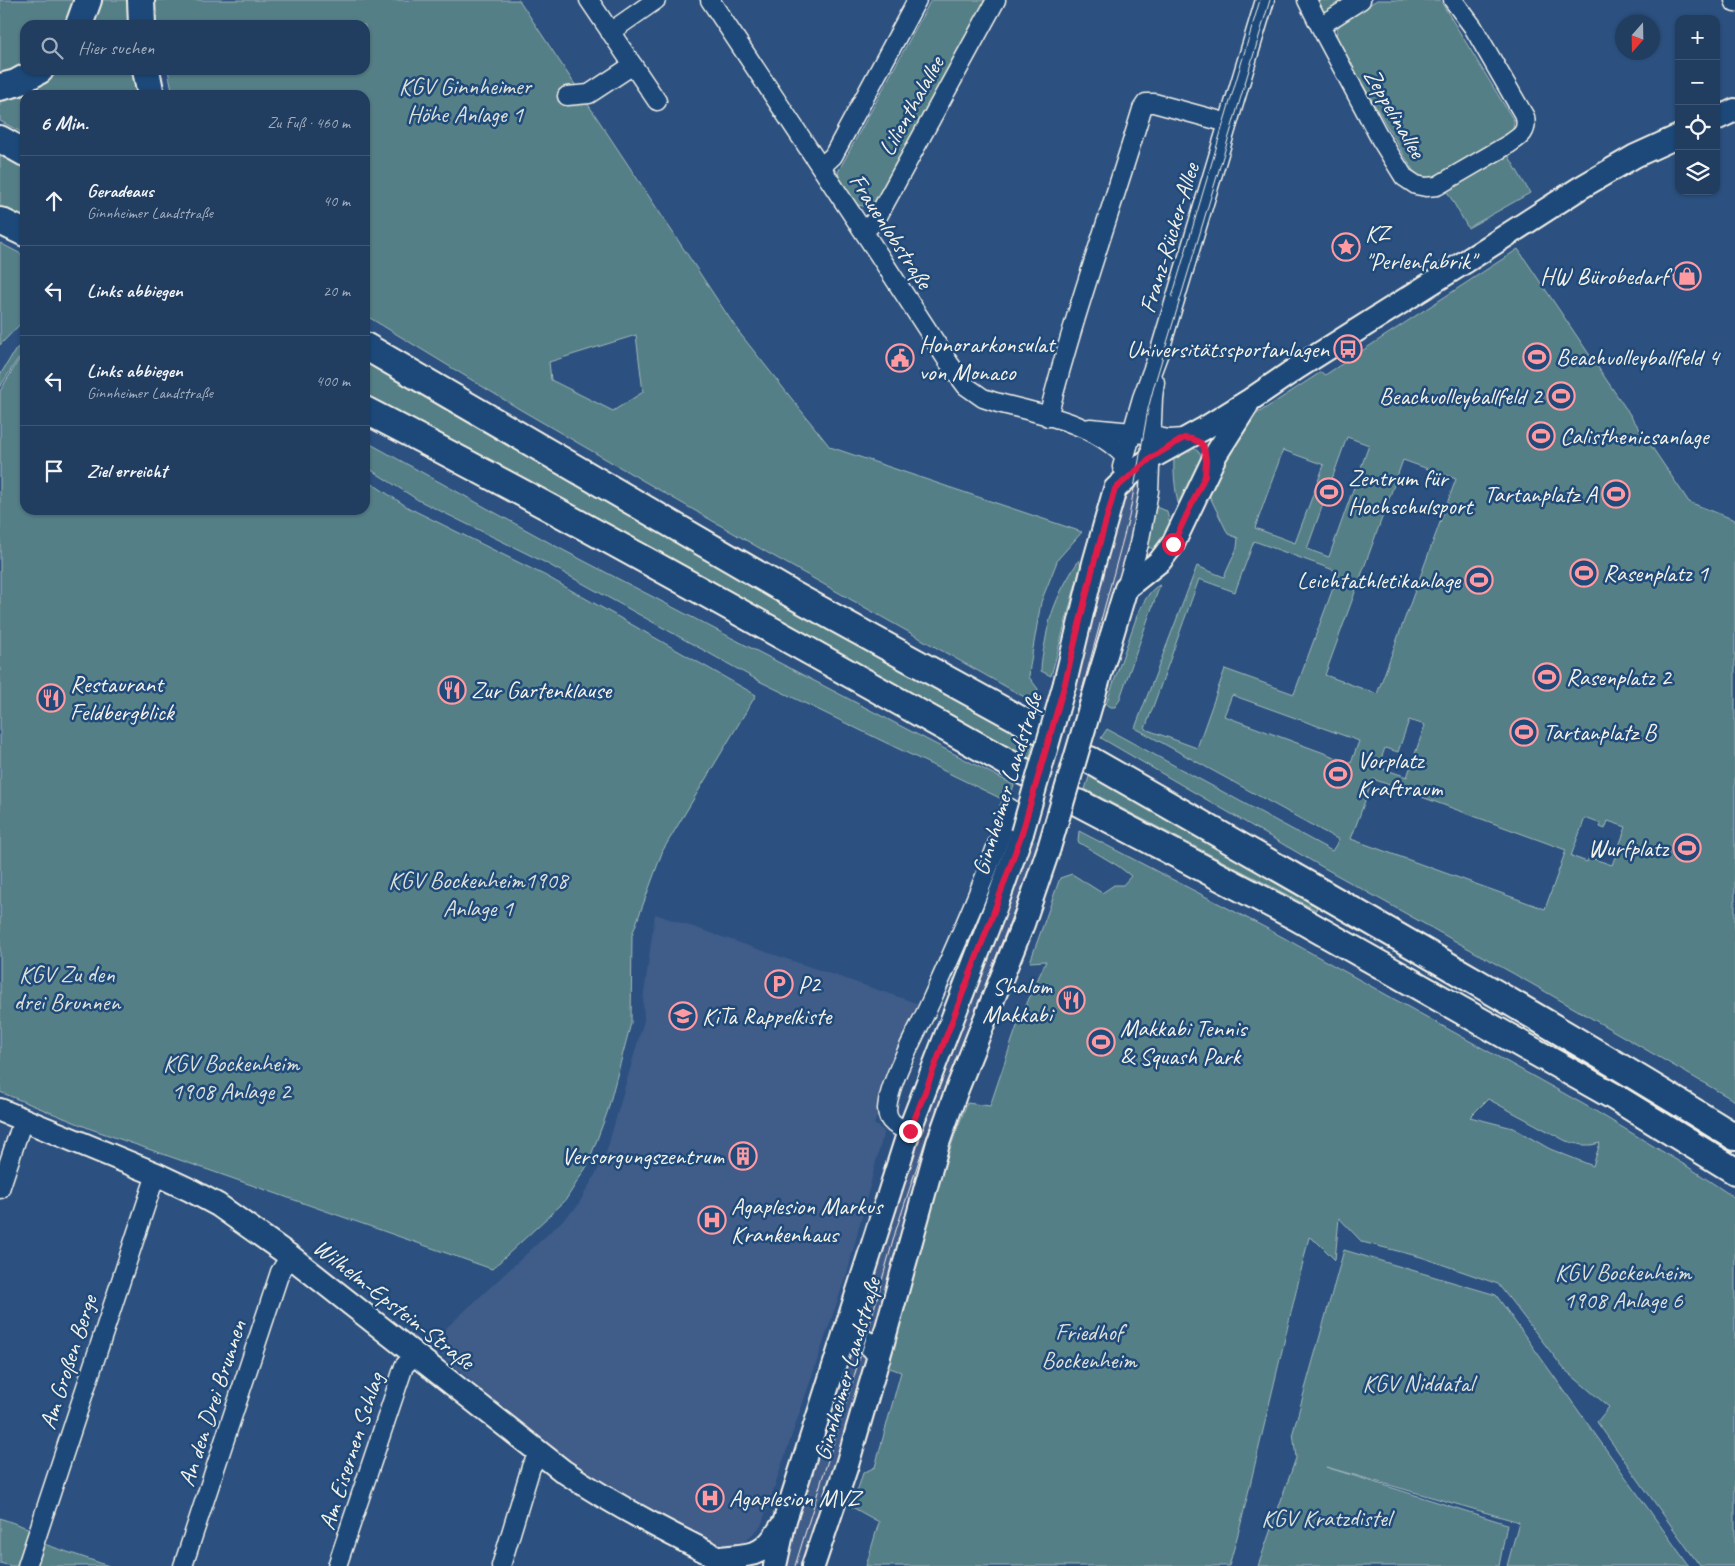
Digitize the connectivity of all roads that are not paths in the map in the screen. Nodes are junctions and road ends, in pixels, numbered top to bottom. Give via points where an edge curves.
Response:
1 (88, 0) edge
2 (589, 0) edge
3 (656, 0) edge
4 (710, 0) edge
5 (917, 0) edge
6 (996, 0) edge
7 (1265, 0) edge
8 (1307, 0) edge
9 (1361, 0) edge
10 (1453, 0) edge
11 (81, 20) edge
12 (1320, 26) junction
13 (610, 32) junction
14 (633, 65) junction
15 (31, 75) edge
16 (147, 75) edge
17 (0, 87) edge
18 (150, 90) edge
19 (567, 96) dead end
20 (657, 100) dead end
21 (1735, 110) edge
22 (1720, 117) edge
23 (1228, 123) junction
24 (1675, 138) edge
25 (0, 139) edge
26 (20, 150) edge
27 (821, 167) junction
28 (0, 221) edge
29 (20, 231) edge
30 (864, 231) junction
31 (370, 348) edge
32 (1160, 350) junction
33 (1250, 400) junction
34 (370, 413) edge
35 (1048, 417) junction
36 (1080, 427) junction
37 (1132, 432) junction
38 (1151, 436) junction
39 (1184, 438) junction
40 (1125, 457) junction
41 (1151, 458) junction
42 (1205, 476) junction
43 (1115, 489) junction
44 (1126, 588) junction
45 (1037, 729) tunnel mouth
46 (1090, 760) tunnel mouth
47 (1026, 773) tunnel mouth
48 (1078, 803) tunnel mouth
49 (1010, 808) dead end
50 (7, 1114) edge
51 (910, 1131) junction
52 (1735, 1137) edge
53 (1735, 1171) edge
54 (156, 1174) junction
55 (0, 1189) edge
56 (290, 1256) junction
57 (842, 1343) junction
58 (415, 1355) junction
59 (879, 1357) junction
60 (540, 1452) junction
61 (785, 1520) junction
62 (727, 1562) edge
63 (814, 1565) edge
64 (27, 1566) edge
65 (184, 1566) edge
66 (337, 1566) edge
67 (501, 1566) edge
68 (775, 1566) edge

1 - 11 highway
2 - 13 street
3 - 13 street
4 - 27 street, Frauenlobstraße
5 - 27 street, Lilienthalallee via 833,156
6 - 30 street, Lilienthalallee via 878,216
7 - 23 street, Franz-Rücker-Allee
8 - 12 street, Zeppelinallee
9 - 12 street
10 - 12 street, Zeppelinallee via 1473,27 1525,117 1526,125 1519,137 1437,186 1416,185 1404,177
13 - 14 street
14 - 19 street via 590,94
14 - 20 street
15 - 17 highway
16 - 18 highway
21 - 22 main road
23 - 32 street, Franz-Rücker-Allee
23 - 35 street via 1154,103 1146,103 1142,109 1090,268
24 - 33 main road via 1587,184
25 - 26 highway
27 - 30 street, Frauenlobstraße
28 - 29 highway
30 - 35 street, Frauenlobstraße via 966,386 982,398
31 - 45 highway via 795,596
32 - 37 street, Franz-Rücker-Allee
32 - 38 street, Ginnheimer Landstraße via 1152,396
33 - 39 main road
33 - 42 main road
34 - 47 highway via 720,602
35 - 36 street, Frauenlobstraße
36 - 37 street, Frauenlobstraße
36 - 40 street, Frauenlobstraße via 1117,448
37 - 38 street
37 - 40 street, Franz-Rücker-Allee
38 - 39 street
38 - 41 street, Ginnheimer Landstraße
39 - 41 main road
39 - 42 main road via 1197,441 1204,447
40 - 43 street, Franz-Rücker-Allee
41 - 43 main road
41 - 44 street, Ginnheimer Landstraße via 1141,535
42 - 44 main road via 1166,554
43 - 51 main road, Ginnheimer Landstraße, bridge via 1022,833
44 - 59 main road, Ginnheimer Landstraße, bridge via 1025,917 944,1126
46 - 52 highway via 1441,960
48 - 53 highway via 1296,917 1613,1096
49 - 51 street via 956,946 889,1098 890,1121
50 - 54 main road, Wilhelm-Epstein-Straße
50 - 55 street
51 - 57 main road, Ginnheimer Landstraße
54 - 56 main road, Wilhelm-Epstein-Straße via 218,1205
54 - 64 street, Am Großen Berge
56 - 58 main road, Wilhelm-Epstein-Straße
56 - 65 street, An den Drei Brunnen via 280,1272
57 - 59 main road via 852,1339 865,1341
57 - 61 main road, Ginnheimer Landstraße
58 - 60 main road, Wilhelm-Epstein-Straße
58 - 66 street, Am Eisernen Schlag via 404,1366
59 - 63 main road, Ginnheimer Landstraße
60 - 62 main road, Wilhelm-Epstein-Straße via 609,1500
60 - 67 street via 531,1467
61 - 62 main road via 764,1550
61 - 68 main road, Ginnheimer Landstraße

